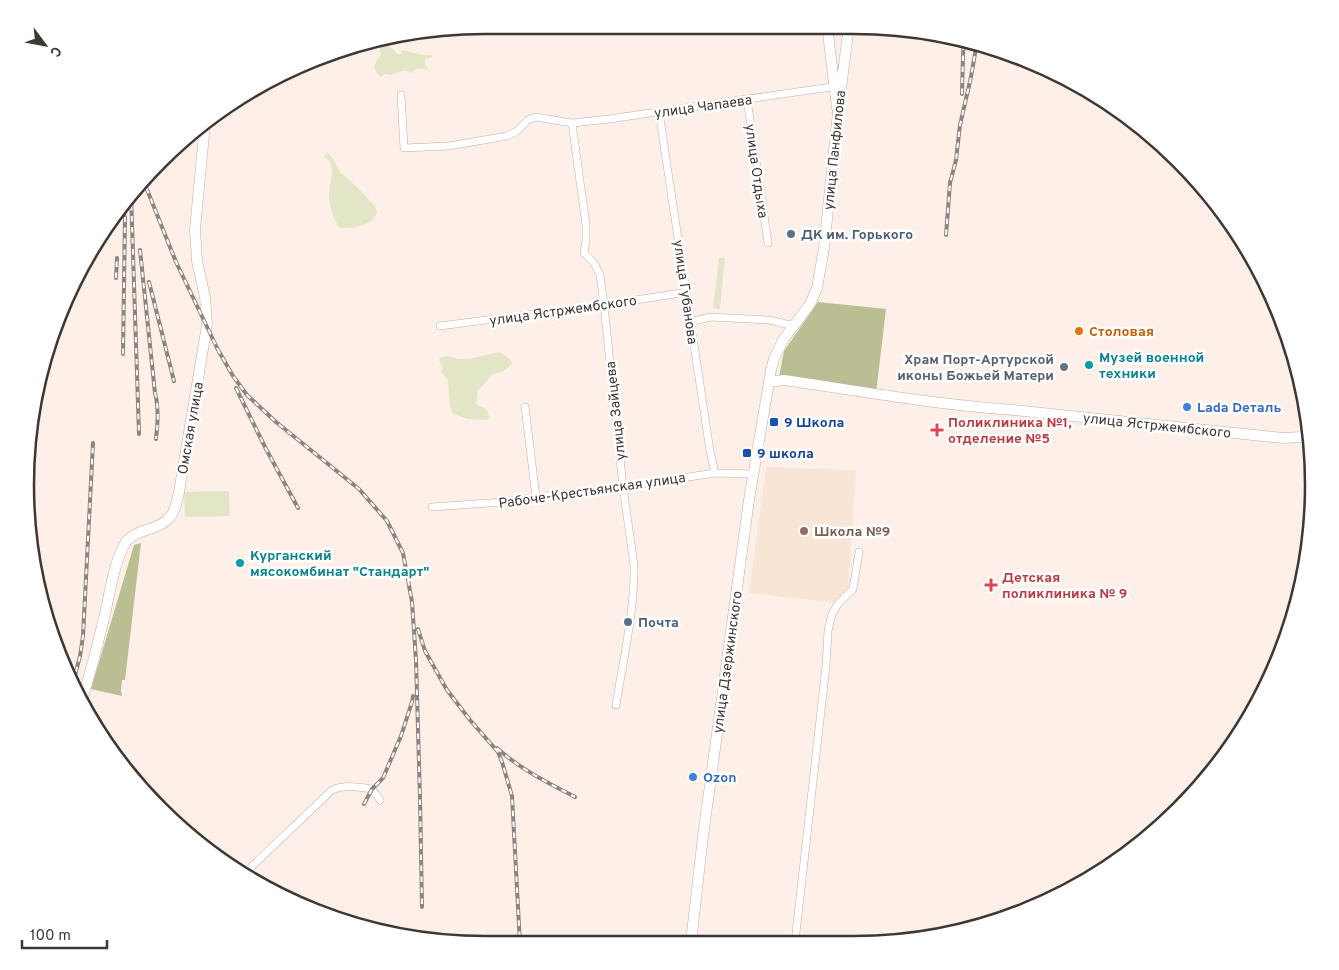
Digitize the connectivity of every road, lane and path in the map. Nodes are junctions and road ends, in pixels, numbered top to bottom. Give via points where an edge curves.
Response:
1 (828, 34) edge
2 (847, 34) edge
3 (837, 86) junction
4 (401, 95) dead end
5 (747, 100) junction
6 (659, 112) junction
7 (572, 122) junction
8 (204, 132) edge
9 (768, 243) dead end
10 (686, 292) junction
11 (604, 305) junction
12 (690, 322) junction
13 (440, 326) dead end
14 (794, 326) junction
15 (769, 382) junction
16 (525, 407) dead end
17 (1302, 436) edge
18 (715, 473) junction
19 (752, 474) junction
20 (624, 487) junction
21 (536, 497) junction
22 (432, 507) dead end
23 (859, 552) dead end
24 (84, 693) edge
25 (616, 705) dead end
26 (380, 800) dead end
27 (249, 869) edge
28 (691, 936) edge
29 (796, 936) edge

1 - 3 main road
2 - 3 main road, улица Панфилова
3 - 5 street, улица Чапаева
3 - 14 main road, улица Панфилова via 838,112 817,288
4 - 7 street, улица Чапаева via 404,148 450,146 507,136 535,117
5 - 6 street, улица Чапаева
5 - 9 street, улица Отдыха
6 - 7 street, улица Чапаева
6 - 10 street, улица Губанова
7 - 11 street, улица Зайцева via 586,225 584,253 598,269
8 - 24 main road, Омская улица via 195,230 207,325 176,507 163,524 138,533 123,545
10 - 11 street, улица Ястржембского
10 - 12 street, улица Губанова
11 - 13 street, улица Ястржембского
11 - 20 street, улица Зайцева
12 - 14 street via 710,317 769,320
12 - 18 street, улица Губанова
14 - 15 main road, улица Панфилова via 778,348
15 - 17 main road, улица Ястржембского via 791,381 979,408 1283,438
15 - 19 main road, улица Дзержинского
16 - 21 street
18 - 19 street, Рабоче-Крестьянская улица
18 - 20 street, Рабоче-Крестьянская улица
19 - 28 main road, улица Дзержинского
20 - 21 street, Рабоче-Крестьянская улица
20 - 25 street, улица Зайцева via 634,578
21 - 22 street, Рабоче-Крестьянская улица
23 - 29 street via 853,589 838,604 828,630 823,702
26 - 27 street via 372,789 340,786 332,790

